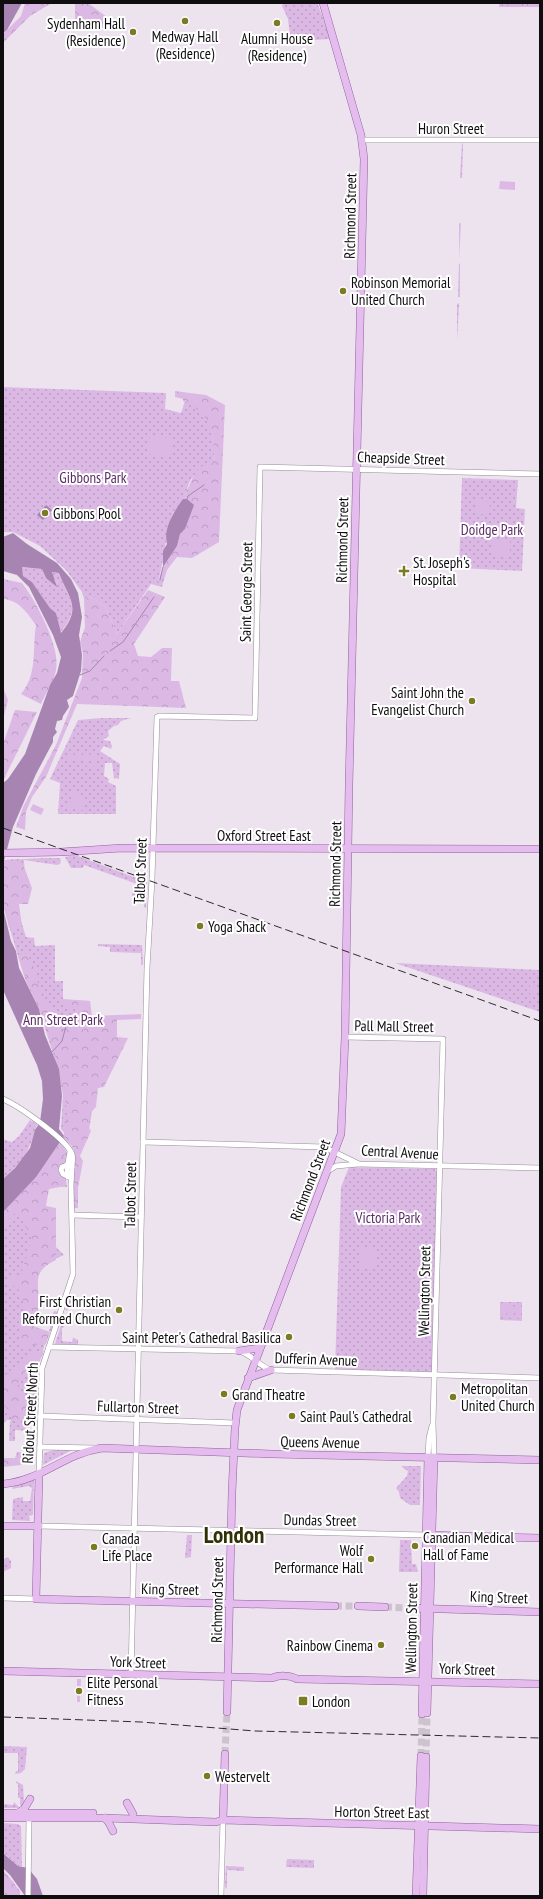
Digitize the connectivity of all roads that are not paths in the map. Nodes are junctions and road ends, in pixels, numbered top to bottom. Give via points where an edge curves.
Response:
1 (322, 3) edge
2 (362, 140) junction
3 (540, 140) edge
4 (260, 467) joint
5 (357, 469) junction
6 (540, 474) edge
7 (159, 716) joint
8 (153, 848) junction
9 (540, 848) edge
10 (348, 849) junction
11 (3, 853) edge
12 (346, 1037) junction
13 (443, 1039) joint
14 (3, 1099) edge
15 (143, 1142) junction
16 (336, 1152) junction
17 (359, 1164) junction
18 (70, 1166) junction
19 (440, 1166) junction
20 (540, 1168) edge
21 (328, 1172) junction
22 (71, 1185) junction
23 (72, 1215) junction
24 (142, 1217) junction
25 (48, 1348) junction
26 (137, 1348) junction
27 (260, 1348) junction
28 (239, 1351) junction
29 (255, 1360) junction
30 (271, 1370) junction
31 (435, 1375) junction
32 (248, 1378) junction
33 (540, 1378) edge
34 (41, 1416) junction
35 (136, 1419) junction
36 (235, 1422) junction
37 (40, 1447) junction
38 (99, 1448) junction
39 (136, 1449) junction
40 (234, 1452) junction
41 (431, 1457) junction
42 (540, 1460) edge
43 (39, 1475) junction
44 (3, 1484) edge
45 (3, 1526) edge
46 (39, 1526) junction
47 (134, 1528) junction
48 (231, 1531) junction
49 (429, 1535) junction
50 (540, 1538) edge
51 (3, 1598) edge
52 (36, 1599) junction
53 (132, 1601) junction
54 (229, 1603) junction
55 (335, 1606) tunnel mouth
56 (358, 1606) tunnel mouth
57 (384, 1607) tunnel mouth
58 (409, 1608) tunnel mouth
59 (428, 1608) junction
60 (540, 1612) edge
61 (423, 1669) junction
62 (3, 1671) edge
63 (131, 1676) junction
64 (228, 1678) junction
65 (412, 1681) junction
66 (425, 1681) junction
67 (540, 1684) edge
68 (227, 1712) tunnel mouth
69 (425, 1713) tunnel mouth
70 (225, 1754) tunnel mouth
71 (423, 1757) tunnel mouth
72 (30, 1799) dead end
73 (126, 1803) dead end
74 (3, 1813) edge
75 (18, 1813) junction
76 (133, 1814) junction
77 (3, 1818) edge
78 (29, 1818) junction
79 (105, 1818) junction
80 (223, 1820) junction
81 (422, 1826) junction
82 (540, 1829) edge
83 (113, 1832) dead end
84 (28, 1896) edge
85 (221, 1896) edge
86 (416, 1896) edge
87 (423, 1896) edge

1 - 2 main road, Richmond Street
2 - 3 street, Huron Street
2 - 5 main road, Richmond Street via 362,296
4 - 5 street, Cheapside Street
4 - 7 street, Saint George Street via 255,718
5 - 6 street, Cheapside Street
5 - 10 main road, Richmond Street
7 - 8 street, Talbot Street
8 - 10 main road, Oxford Street East
8 - 11 main road, Oxford Street East
8 - 15 street, Talbot Street
9 - 10 main road, Oxford Street East
10 - 12 main road, Richmond Street
12 - 13 street, Pall Mall Street
12 - 16 main road, Richmond Street via 341,1134
13 - 19 street, Wellington Street
14 - 18 street, Ridout Street North via 64,1142 69,1149
15 - 16 street, Central Avenue via 324,1147
15 - 24 street, Talbot Street
16 - 17 street, Central Avenue
16 - 21 main road, Richmond Street
17 - 19 street, Central Avenue
17 - 21 street via 336,1166
18 - 22 street, Ridout Street North
18 - 22 street, Ridout Street North via 64,1166 61,1170
19 - 20 street, Central Avenue
19 - 31 street, Wellington Street
21 - 27 main road, Richmond Street
22 - 23 street, Ridout Street North
23 - 24 street
23 - 25 street, Ridout Street North via 73,1277
24 - 26 street, Talbot Street
25 - 26 street, Dufferin Avenue
25 - 34 street, Ridout Street North via 42,1368
26 - 28 street, Dufferin Avenue
26 - 35 street, Talbot Street
27 - 28 main road
27 - 29 main road, Richmond Street
28 - 29 street, Dufferin Avenue via 249,1354
29 - 30 street, Dufferin Avenue via 262,1367
29 - 32 main road, Richmond Street
30 - 31 street, Dufferin Avenue
30 - 32 main road
31 - 33 street, Dufferin Avenue
31 - 41 street, Wellington Street via 433,1423 428,1438
32 - 36 main road, Richmond Street
34 - 35 street, Fullarton Street
34 - 37 street, Ridout Street North
35 - 36 street, Fullarton Street
35 - 39 street, Talbot Street
36 - 40 main road, Richmond Street
37 - 38 street, Queens Avenue
37 - 43 street, Ridout Street North
38 - 39 main road, Queens Avenue
38 - 43 main road, Queens Avenue via 69,1457
39 - 40 main road, Queens Avenue
39 - 47 street, Talbot Street
40 - 41 main road, Queens Avenue
40 - 48 main road, Richmond Street
41 - 42 main road, Queens Avenue
41 - 49 main road, Wellington Street
43 - 44 main road, Queens Avenue
43 - 46 main road, Ridout Street North
45 - 46 main road, Dundas Street
46 - 47 street, Dundas Street
46 - 52 main road, Ridout Street North
47 - 48 street, Dundas Street
47 - 53 street, Talbot Street
48 - 49 street, Dundas Street
48 - 54 main road, Richmond Street
49 - 50 main road, Dundas Street
49 - 59 main road, Wellington Street
51 - 52 street, King Street
52 - 53 main road, King Street
53 - 54 main road, King Street
53 - 63 street, Talbot Street
54 - 55 main road, King Street
54 - 64 main road, Richmond Street
56 - 57 main road
58 - 59 main road, King Street
59 - 60 main road, King Street
59 - 61 main road, Wellington Street
59 - 66 main road, Wellington Street
61 - 65 main road
61 - 66 main road, Wellington Street
62 - 63 main road, York Street
63 - 64 main road, York Street
64 - 65 main road, York Street via 293,1676 297,1679
64 - 68 main road, Richmond Street
65 - 66 main road, York Street
66 - 67 main road, York Street
66 - 69 main road, Wellington Street
70 - 80 main road
71 - 81 main road
72 - 75 main road
73 - 76 main road
74 - 75 main road, Horton Street East
75 - 76 main road, Horton Street East
76 - 80 main road, Horton Street East via 216,1817
77 - 78 main road, Horton Street East
78 - 79 main road, Horton Street East
78 - 84 street
79 - 80 main road, Horton Street East via 216,1822
79 - 83 main road
80 - 81 main road, Horton Street East
80 - 85 street
81 - 82 main road, Horton Street East
81 - 86 main road
81 - 87 main road

